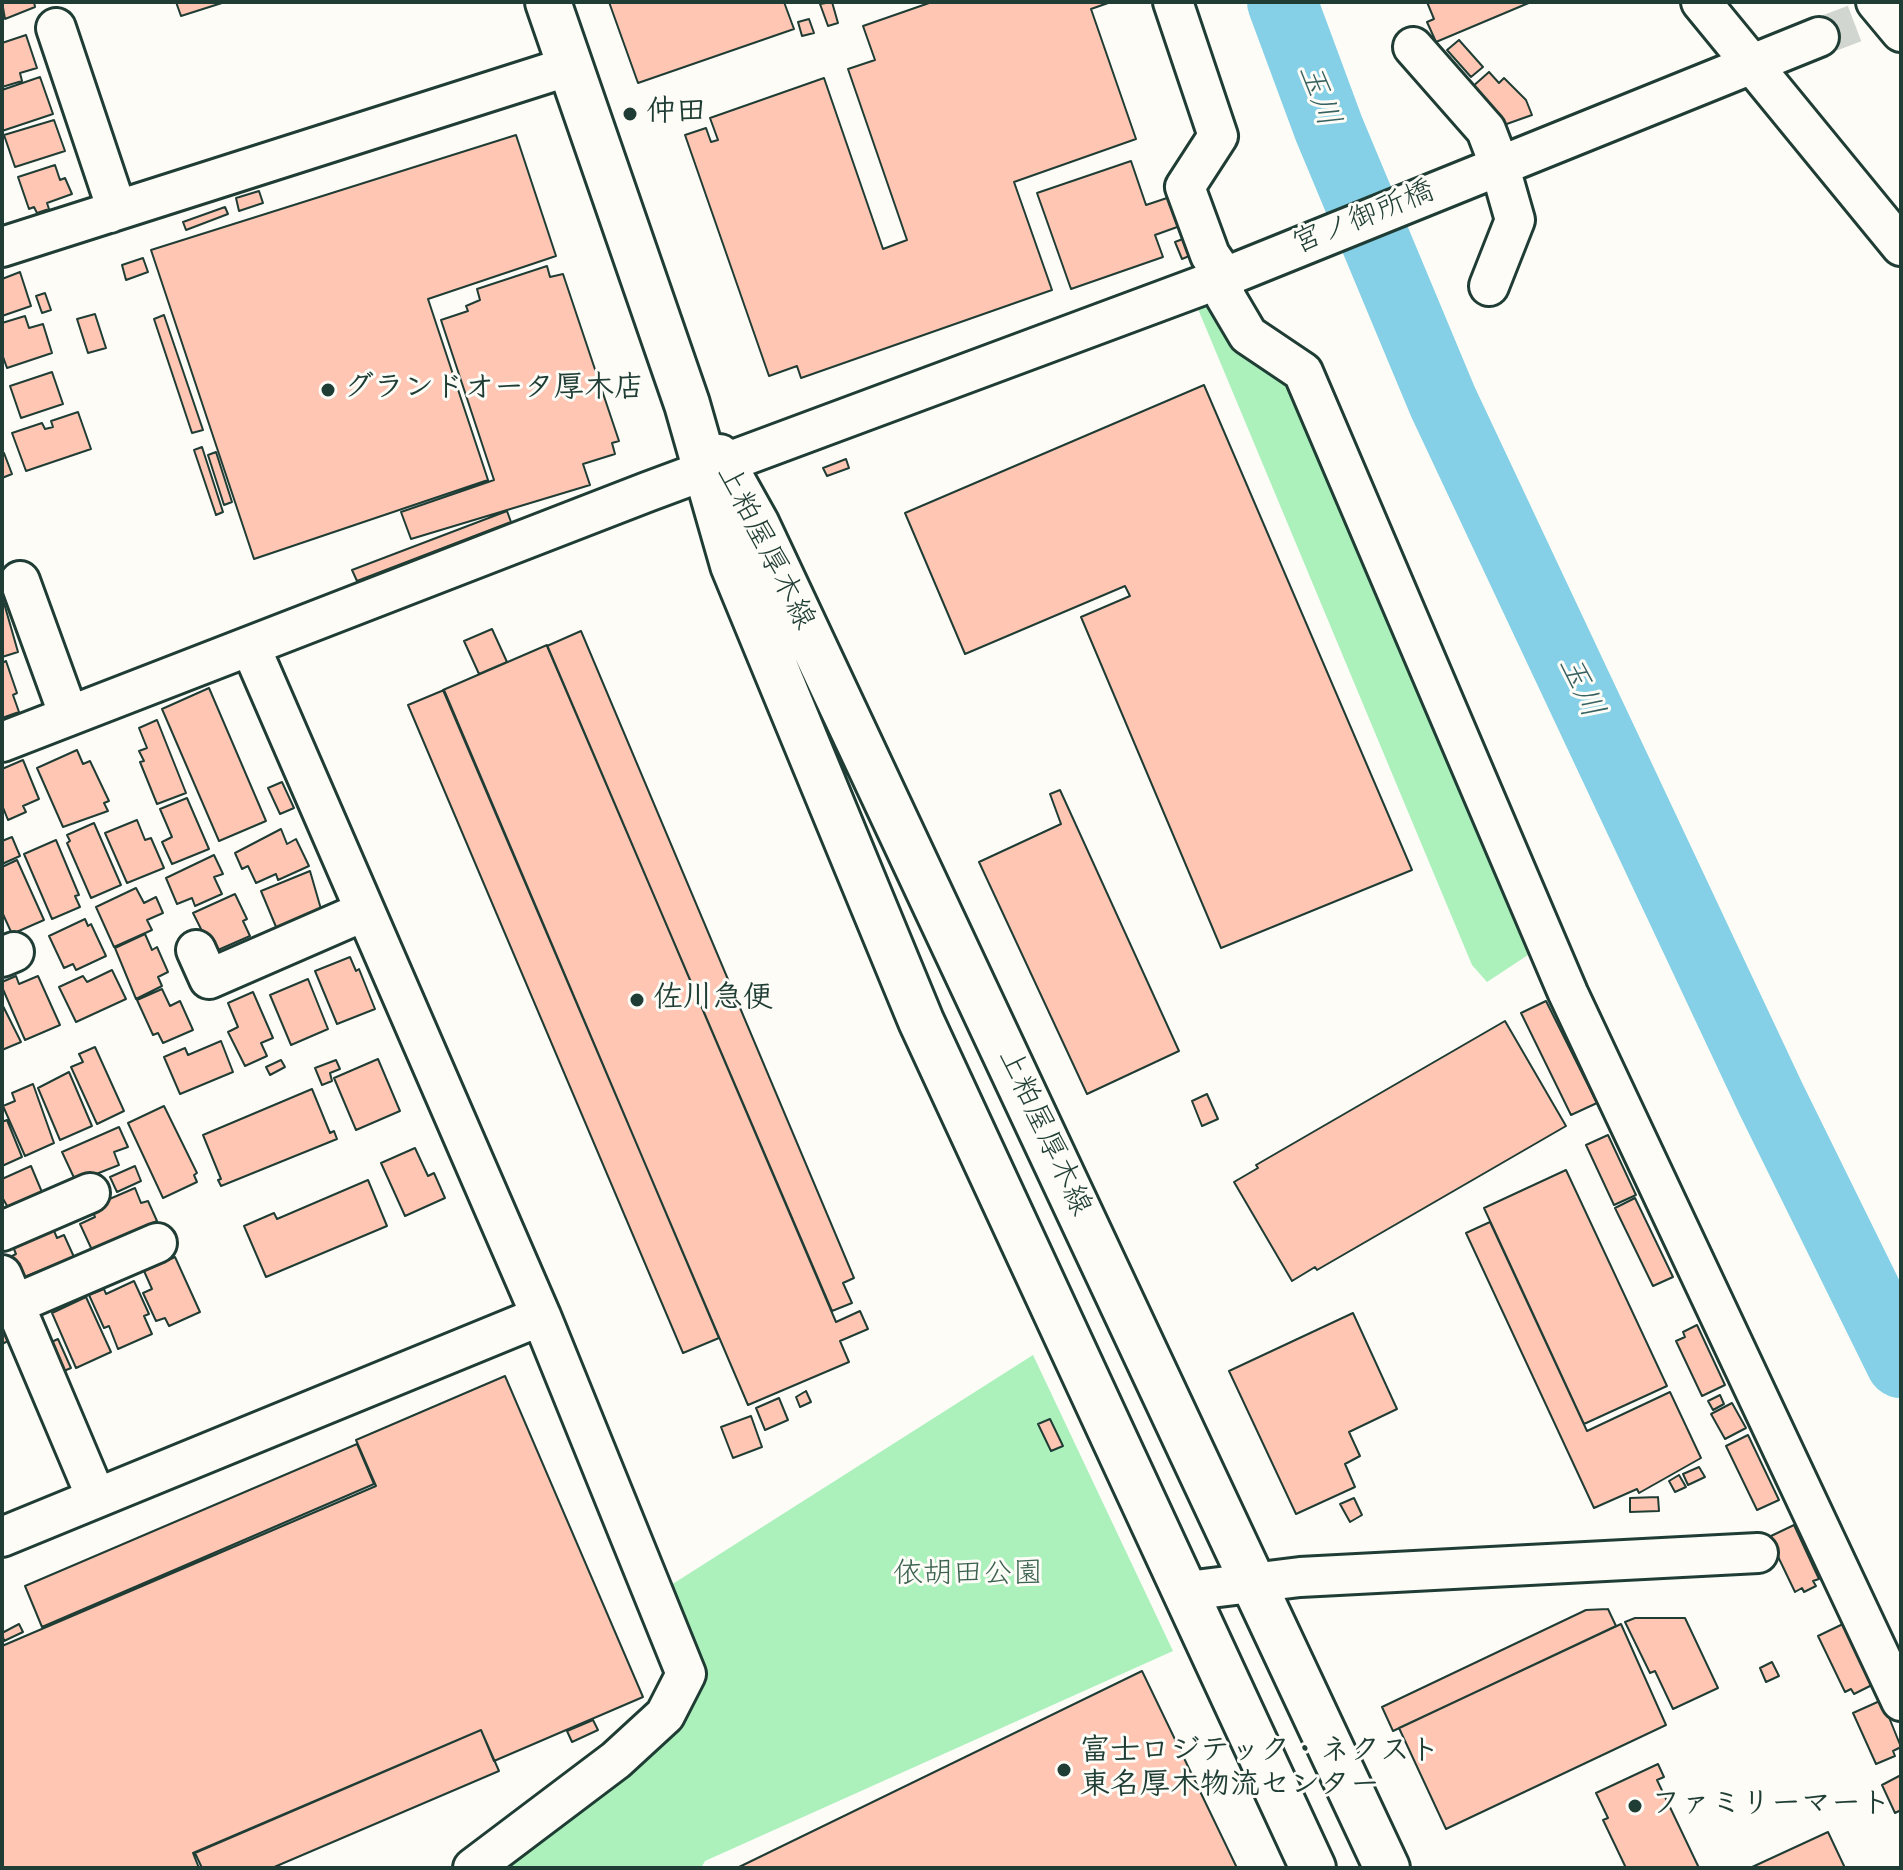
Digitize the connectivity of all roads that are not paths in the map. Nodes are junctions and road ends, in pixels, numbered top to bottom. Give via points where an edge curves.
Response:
1 (548, 2) edge
2 (1173, 2) edge
3 (1701, 2) edge
4 (1876, 2) edge
5 (56, 28) dead end
6 (1901, 32) edge
7 (1819, 37) tunnel mouth
8 (1413, 47) dead end
9 (1754, 64) junction
10 (570, 66) junction
11 (1492, 167) junction
12 (110, 213) junction
13 (1901, 246) edge
14 (2, 247) edge
15 (1234, 273) junction
16 (1489, 286) dead end
17 (714, 468) junction
18 (20, 581) dead end
19 (251, 648) junction
20 (69, 716) junction
21 (2, 742) edge
22 (365, 911) junction
23 (196, 950) dead end
24 (90, 1193) dead end
25 (2, 1231) edge
26 (157, 1243) dead end
27 (8, 1289) edge
28 (541, 1316) junction
29 (96, 1497) junction
30 (2, 1537) edge
31 (1758, 1553) dead end
32 (1255, 1580) junction
33 (1187, 1591) junction
34 (1901, 1701) edge
35 (473, 1868) edge
36 (1313, 1868) edge
37 (1387, 1868) edge

1 - 10 main road, 上粕屋厚木線
2 - 15 street via 1218,136 1185,187 1210,255
3 - 9 street
4 - 6 street
5 - 12 street via 113,198
7 - 9 street, 宮ノ御所橋
8 - 11 street via 1486,130
9 - 11 street, 宮ノ御所橋
9 - 13 street
10 - 12 street
10 - 17 main road, 上粕屋厚木線
11 - 15 street, 宮ノ御所橋
11 - 16 street via 1515,220
12 - 14 street
15 - 17 street, 宮ノ御所橋
15 - 34 street via 1225,296 1248,335 1303,372 1568,993
17 - 19 street, 宮ノ御所橋
17 - 32 main road, 上粕屋厚木線 via 757,525
17 - 33 main road, 上粕屋厚木線 via 733,565 921,1021
18 - 20 street
19 - 20 street, 宮ノ御所橋
19 - 22 street
20 - 21 street, 宮ノ御所橋
22 - 23 street via 209,979
22 - 28 street
24 - 25 street
26 - 27 street
27 - 29 street
28 - 29 street
28 - 35 street via 686,1674 665,1715 616,1760
29 - 30 street
31 - 32 street
32 - 33 street
32 - 37 main road, 上粕屋厚木線
33 - 36 main road, 上粕屋厚木線

